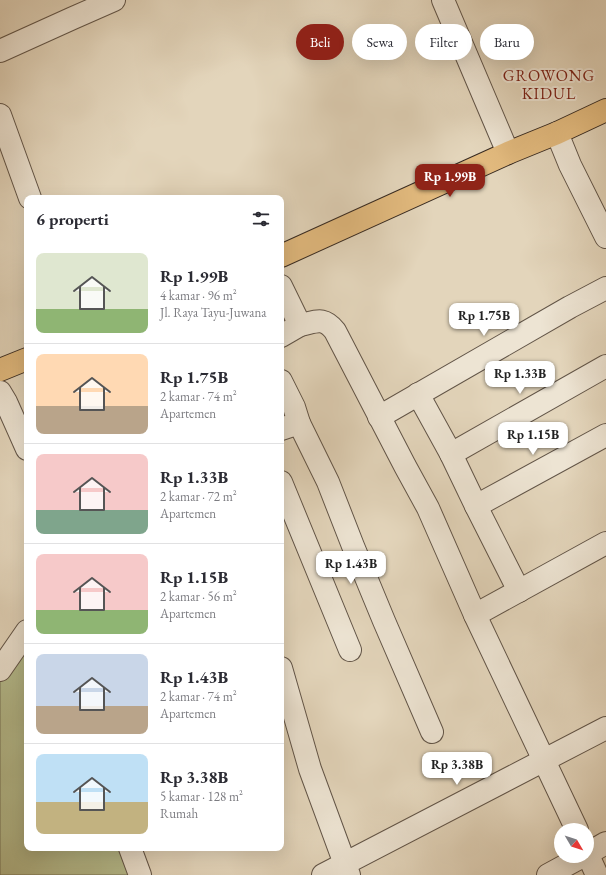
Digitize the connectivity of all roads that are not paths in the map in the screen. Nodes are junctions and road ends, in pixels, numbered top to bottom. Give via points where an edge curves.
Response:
1 (114, 0) edge
2 (443, 0) edge
3 (71, 9) edge
4 (0, 51) edge
5 (606, 110) edge
6 (0, 115) edge
7 (557, 133) junction
8 (508, 153) junction
9 (29, 195) edge
10 (606, 237) edge
11 (284, 255) edge
12 (606, 288) edge
13 (284, 292) edge
14 (300, 324) junction
15 (284, 334) edge
16 (24, 360) edge
17 (606, 366) edge
18 (0, 370) edge
19 (284, 387) edge
20 (418, 394) junction
21 (3, 397) edge
22 (379, 417) junction
23 (290, 426) edge
24 (606, 435) edge
25 (24, 442) edge
26 (451, 454) junction
27 (284, 489) edge
28 (476, 506) junction
29 (606, 543) edge
30 (519, 591) junction
31 (475, 615) junction
32 (24, 639) edge
33 (350, 650) dead end
34 (0, 670) edge
35 (284, 678) edge
36 (606, 728) edge
37 (432, 732) dead end
38 (545, 760) junction
39 (574, 823) edge
40 (606, 843) edge
41 (594, 850) edge
42 (131, 851) edge
43 (570, 863) edge
44 (591, 863) edge
45 (347, 869) edge
46 (140, 875) edge
47 (323, 875) edge
48 (548, 875) edge
49 (597, 875) edge

1 - 3 street
2 - 8 street
3 - 4 street
5 - 7 main road
6 - 9 street
7 - 8 main road
7 - 10 street
8 - 11 main road
12 - 20 street via 570,306
13 - 14 street
14 - 15 street
14 - 22 street via 320,320 330,325
16 - 18 main road
17 - 26 street
19 - 23 street via 294,407
20 - 22 street
20 - 26 street
21 - 25 street
22 - 31 street via 428,508
23 - 37 street via 328,482
24 - 28 street
26 - 28 street
27 - 33 street
28 - 30 street
29 - 30 street
30 - 31 street
31 - 38 street
32 - 34 street
35 - 45 street via 310,769
36 - 38 street
38 - 39 street
38 - 45 street
40 - 41 street
42 - 46 street
43 - 48 street
44 - 49 street
45 - 47 street

